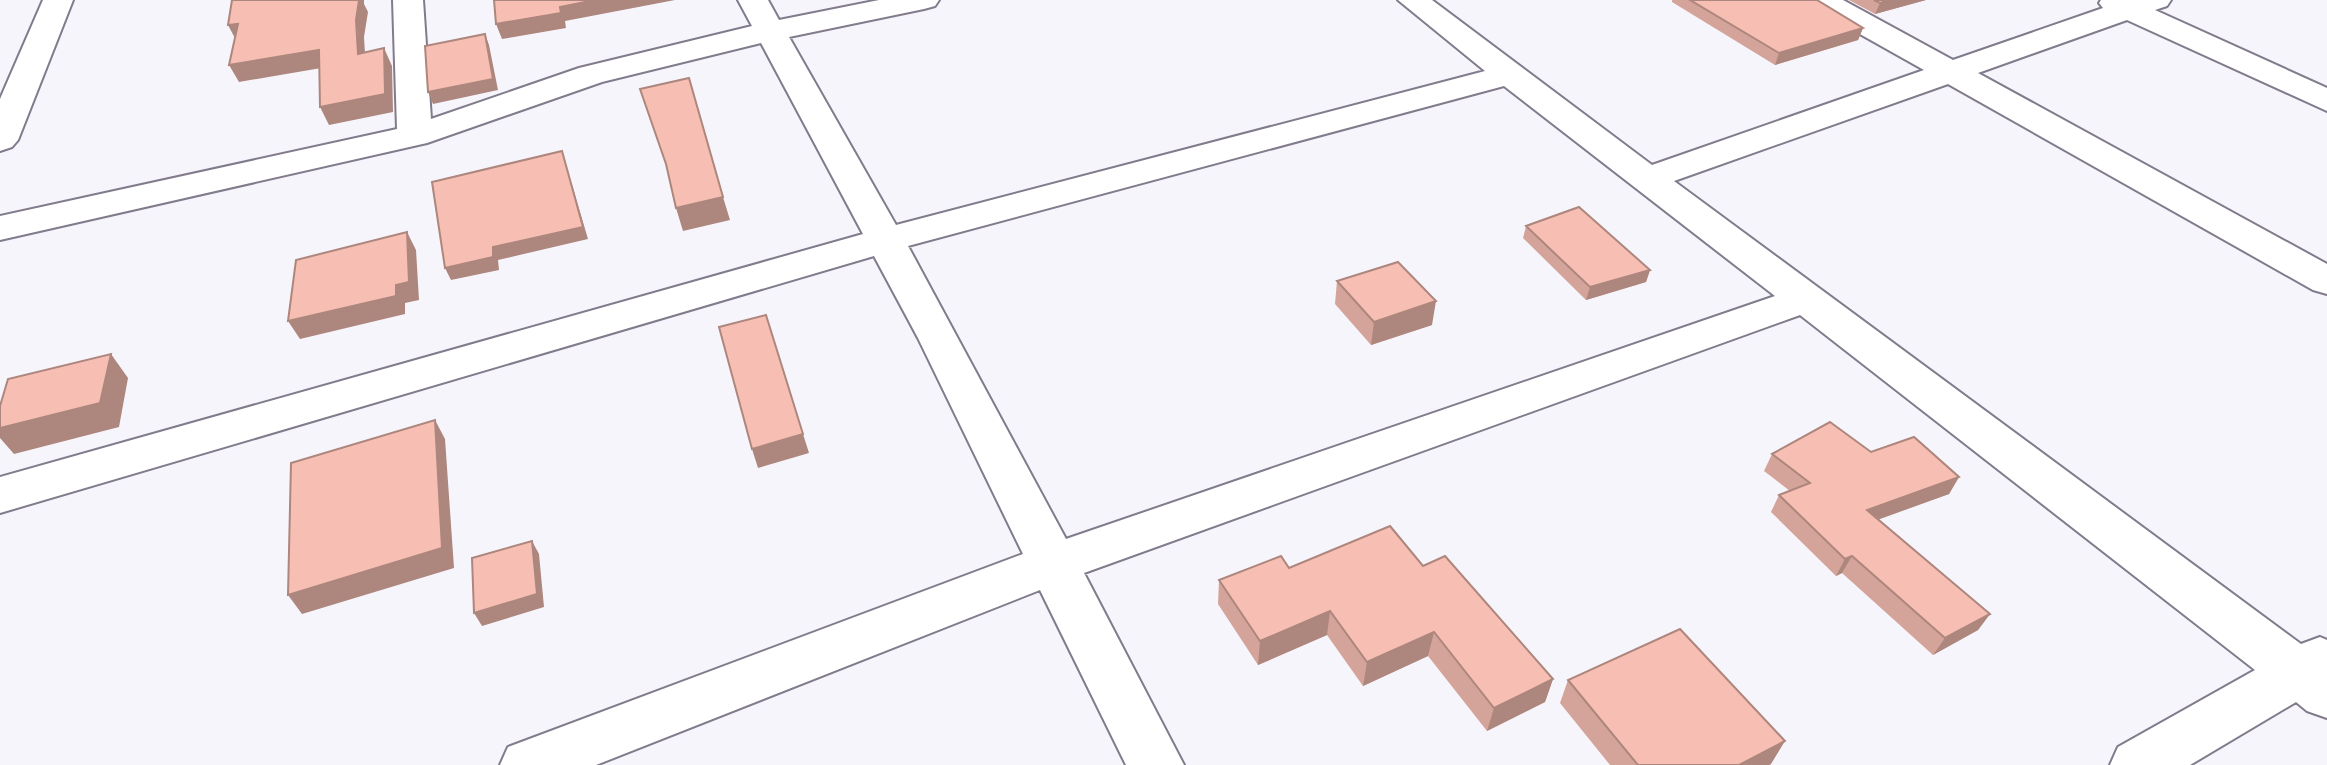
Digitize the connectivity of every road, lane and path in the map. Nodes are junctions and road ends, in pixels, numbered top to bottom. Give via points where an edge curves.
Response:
1 (58, 0) edge
2 (408, 0) edge
3 (924, 0) edge
4 (1413, 0) edge
5 (1821, 0) edge
6 (2131, 3) edge
7 (763, 16) edge
8 (1952, 73) junction
9 (1510, 74) junction
10 (2327, 101) edge
11 (415, 136) junction
12 (0, 140) edge
13 (1649, 178) junction
14 (0, 228) edge
15 (886, 240) junction
16 (2327, 281) edge
17 (1803, 300) junction
18 (0, 495) edge
19 (1053, 564) junction
20 (2317, 674) edge
21 (529, 765) edge
22 (1155, 765) edge
23 (2139, 765) edge

1 - 12 street
2 - 11 street
3 - 7 street
4 - 9 street
5 - 8 street
6 - 8 street
6 - 10 street
7 - 11 street
7 - 15 street
8 - 13 street
8 - 16 street
9 - 13 street
9 - 15 street
11 - 14 street
13 - 17 street
15 - 18 street
15 - 19 street
17 - 19 street
17 - 20 street
19 - 21 street
19 - 22 street
20 - 23 street

